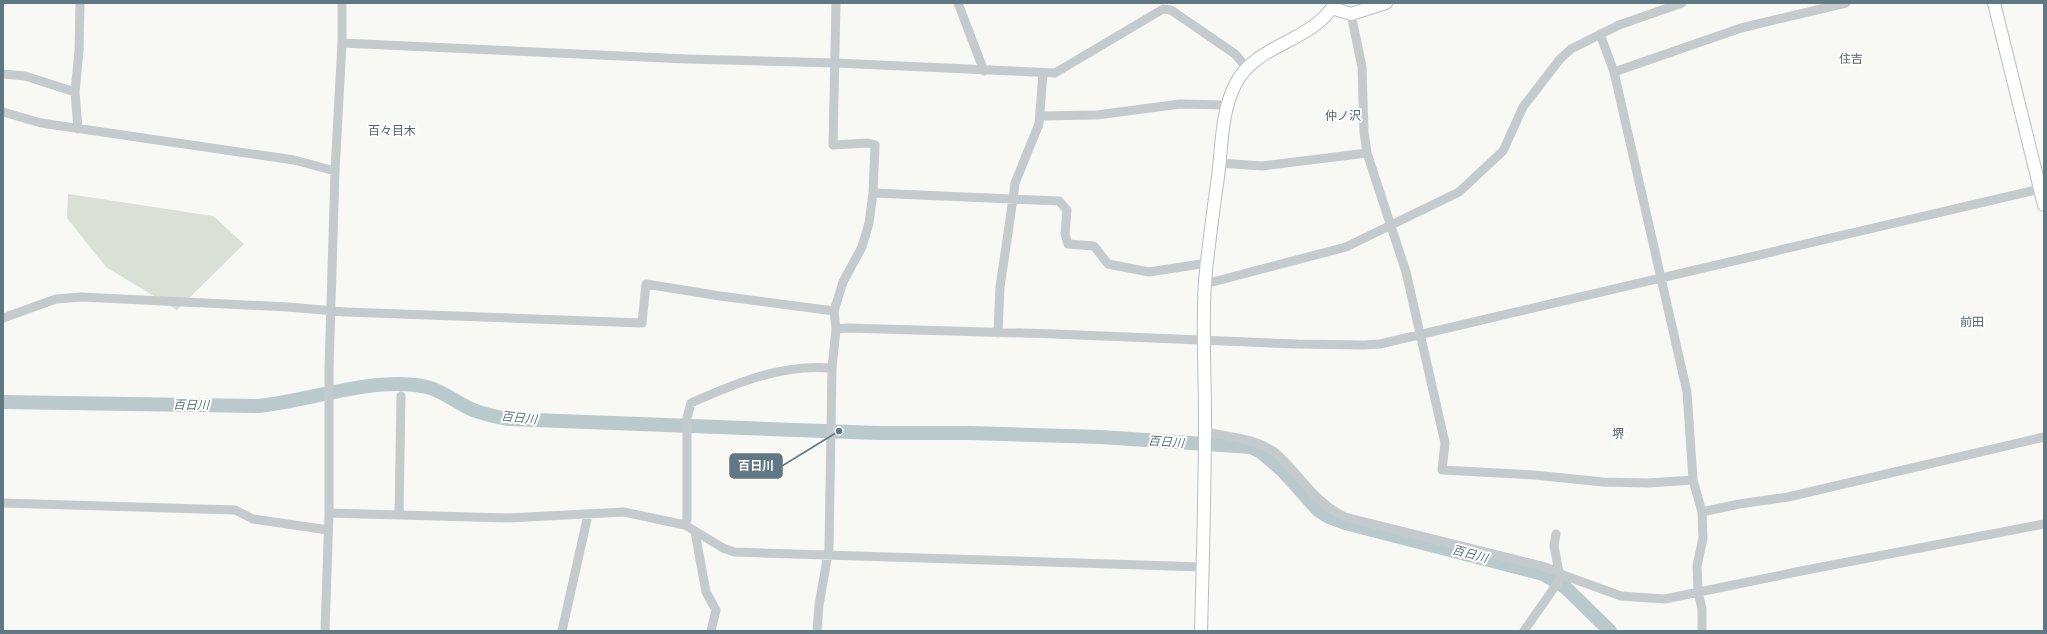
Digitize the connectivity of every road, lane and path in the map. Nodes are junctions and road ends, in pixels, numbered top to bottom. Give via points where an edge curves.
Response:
1 (80, 3) edge
2 (342, 3) edge
3 (836, 3) edge
4 (958, 3) edge
5 (1386, 3) edge
6 (1682, 3) edge
7 (1846, 3) edge
8 (1994, 3) edge
9 (1334, 6) edge
10 (1351, 14) junction
11 (1600, 34) junction
12 (342, 43) junction
13 (834, 63) junction
14 (1247, 68) junction
15 (984, 71) junction
16 (1614, 72) junction
17 (1043, 73) junction
18 (3, 74) edge
19 (75, 92) junction
20 (1227, 105) junction
21 (3, 112) edge
22 (1040, 116) junction
23 (78, 129) junction
24 (1366, 153) junction
25 (1220, 163) junction
26 (335, 171) junction
27 (2042, 189) edge
28 (873, 193) junction
29 (1013, 199) junction
30 (2044, 205) edge
31 (1391, 225) junction
32 (1207, 264) junction
33 (1660, 278) junction
34 (1205, 284) junction
35 (330, 310) junction
36 (834, 312) junction
37 (3, 318) edge
38 (836, 329) junction
39 (998, 333) junction
40 (1419, 334) junction
41 (1205, 340) junction
42 (832, 368) junction
43 (401, 396) dead end
44 (1205, 435) junction
45 (2044, 437) edge
46 (1693, 480) junction
47 (3, 503) edge
48 (1702, 512) junction
49 (330, 513) junction
50 (399, 514) junction
51 (588, 515) junction
52 (2044, 524) edge
53 (685, 525) junction
54 (328, 530) junction
55 (695, 532) junction
56 (1556, 534) dead end
57 (828, 555) junction
58 (1203, 566) junction
59 (1560, 578) junction
60 (1698, 592) junction
61 (325, 631) edge
62 (562, 631) edge
63 (711, 631) edge
64 (817, 631) edge
65 (1201, 631) edge
66 (1524, 631) edge
67 (1702, 631) edge

1 - 19 street
2 - 12 street
3 - 13 street
4 - 15 street
5 - 10 street
6 - 11 street
7 - 16 street via 1741,28
8 - 27 street
9 - 10 street
9 - 14 street via 1317,24 1271,50
10 - 24 street via 1362,67
11 - 16 street
11 - 31 street via 1571,49 1560,59 1523,108 1503,151 1459,192
12 - 13 street via 678,59
12 - 26 street
13 - 15 street
13 - 28 street via 833,145 875,145
14 - 17 street via 1235,54 1172,10 1163,9 1055,73
14 - 20 street via 1236,83
15 - 17 street
16 - 33 street
17 - 22 street
18 - 19 street via 25,76
19 - 23 street
20 - 22 street via 1180,104 1097,115
20 - 25 street
21 - 23 street via 41,123
22 - 29 street via 1015,183
23 - 26 street via 294,160
24 - 25 street via 1262,166
24 - 31 street
25 - 32 street
26 - 35 street
27 - 30 street
27 - 33 street
28 - 29 street
28 - 36 street via 869,223 862,247 844,282
29 - 32 street via 1060,201 1067,210 1068,244 1094,246 1112,266 1153,272
29 - 39 street via 1000,287
31 - 34 street via 1346,247
31 - 40 street via 1406,272
32 - 34 street
33 - 40 street
33 - 46 street via 1687,392
34 - 41 street
35 - 36 street via 642,323 646,284
35 - 37 street via 81,297 56,299
35 - 49 street
36 - 38 street
38 - 39 street
38 - 42 street
39 - 41 street
40 - 41 street via 1364,346
40 - 46 street via 1445,443 1442,470 1611,482
41 - 44 street
42 - 53 street via 769,372 729,386 691,404 687,418
42 - 57 street
43 - 50 street
44 - 58 street
44 - 59 street via 1244,439 1262,445 1277,455 1319,500 1345,517 1542,566
45 - 48 street via 1788,497
46 - 48 street
47 - 54 street via 235,510 253,519
48 - 60 street via 1703,538 1697,566
49 - 50 street
49 - 54 street
50 - 51 street via 507,518
51 - 53 street via 624,512
51 - 62 street
52 - 60 street
53 - 55 street
54 - 61 street
55 - 57 street via 734,552
55 - 63 street via 706,592 716,610
56 - 59 street via 1554,546
57 - 58 street
57 - 64 street
58 - 65 street
59 - 60 street via 1621,596 1631,593 1665,599
59 - 66 street
60 - 67 street via 1702,609

